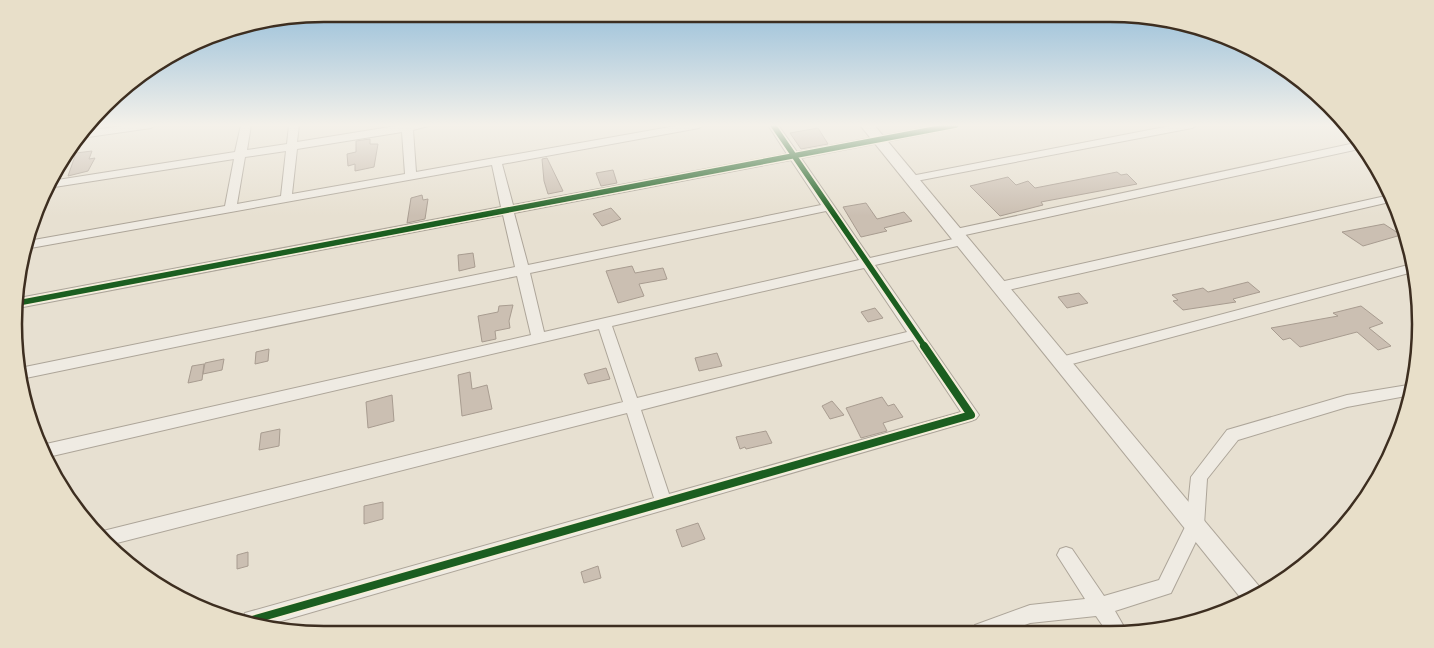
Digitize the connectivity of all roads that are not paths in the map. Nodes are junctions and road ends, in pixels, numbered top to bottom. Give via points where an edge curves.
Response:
1 (239, 155) edge
2 (241, 155) edge
3 (290, 155) edge
4 (409, 155) edge
5 (528, 155) edge
6 (892, 155) edge
7 (1032, 155) edge
8 (1317, 155) edge
9 (793, 156) joint
10 (496, 161) junction
11 (411, 177) junction
12 (911, 178) junction
13 (58, 184) edge
14 (286, 199) junction
15 (1384, 200) edge
16 (828, 206) junction
17 (230, 209) junction
18 (508, 210) junction
19 (959, 237) junction
20 (34, 244) edge
21 (865, 262) junction
22 (522, 270) junction
23 (1407, 270) edge
24 (1000, 287) junction
25 (23, 302) edge
26 (604, 322) junction
27 (914, 335) junction
28 (539, 338) junction
29 (1061, 362) junction
30 (26, 373) edge
31 (1404, 391) edge
32 (632, 406) junction
33 (50, 450) edge
34 (664, 502) junction
35 (1195, 525) junction
36 (110, 536) edge
37 (1066, 555) dead end
38 (1250, 591) edge
39 (1101, 606) junction
40 (258, 618) edge
41 (998, 626) edge
42 (1114, 626) edge

1 - 13 street
2 - 17 street
3 - 14 street
4 - 11 street
5 - 10 street
6 - 12 street
7 - 12 street
8 - 19 street
9 - 16 street
9 - 18 street
10 - 11 street
10 - 18 street
11 - 14 street
12 - 19 street
14 - 17 street
15 - 24 street
16 - 21 street
16 - 22 street
17 - 20 street
18 - 22 street
18 - 25 street
19 - 21 street
19 - 24 street
21 - 26 street
21 - 27 street
22 - 28 street
22 - 30 street
23 - 29 street
24 - 29 street
26 - 28 street
26 - 32 street
27 - 32 street
27 - 34 street via 971,415
28 - 33 street
29 - 35 street
31 - 35 street via 1347,401 1233,435 1200,477
32 - 34 street
32 - 36 street
34 - 40 street
35 - 38 street
35 - 39 street via 1164,587
37 - 39 street
39 - 41 street via 1030,614
39 - 42 street

